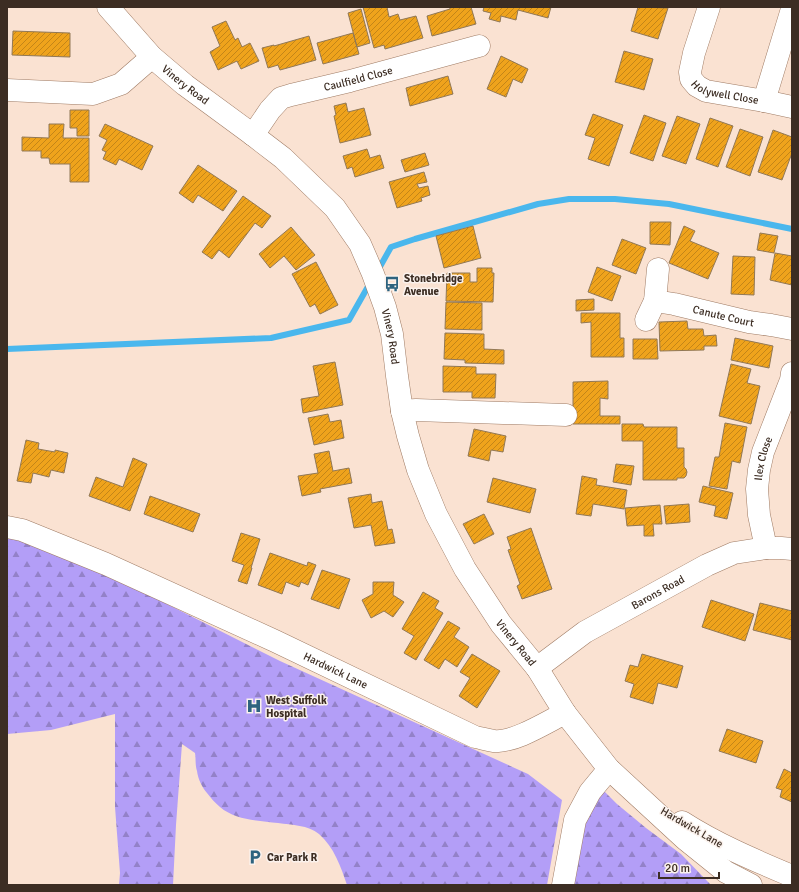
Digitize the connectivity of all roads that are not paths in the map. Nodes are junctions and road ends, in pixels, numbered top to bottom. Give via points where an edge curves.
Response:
1 (108, 7) edge
2 (709, 7) edge
3 (792, 9) edge
4 (479, 46) dead end
5 (152, 57) junction
6 (7, 90) edge
7 (764, 101) junction
8 (792, 107) edge
9 (253, 135) junction
10 (658, 269) dead end
11 (792, 330) edge
12 (792, 373) edge
13 (402, 411) junction
14 (566, 415) dead end
15 (7, 527) edge
16 (766, 548) junction
17 (792, 549) edge
18 (536, 668) junction
19 (565, 713) junction
20 (609, 769) junction
21 (636, 794) junction
22 (792, 876) edge
23 (564, 885) edge
24 (751, 885) edge

1 - 5 street, Vinery Road
2 - 7 street, Holywell Close via 694,53 691,79 706,91
3 - 7 street, Holywell Close
4 - 9 street, Caulfield Close via 281,98
5 - 6 street via 121,84 93,94
5 - 9 street, Vinery Road
7 - 8 street, Holywell Close
9 - 13 street, Vinery Road via 283,158 335,208 360,244 385,307 392,334
10 - 11 street, Canute Court via 650,311 674,304
12 - 16 street, Ilex Close via 763,452 759,470 759,515
13 - 14 street
13 - 18 street, Vinery Road via 418,470 436,514 465,569 501,624
15 - 19 street, Hardwick Lane via 22,530 113,568 275,641 475,737 495,741 512,739
16 - 17 street, Barons Road
16 - 18 street, Barons Road via 734,553 707,565 585,632
18 - 19 street, Vinery Road
19 - 20 street, Hardwick Lane
20 - 21 street, Hardwick Lane
20 - 23 street via 590,792 575,820
21 - 22 street, Hardwick Lane via 698,832
21 - 24 street, Hardwick Lane via 685,840 726,872

